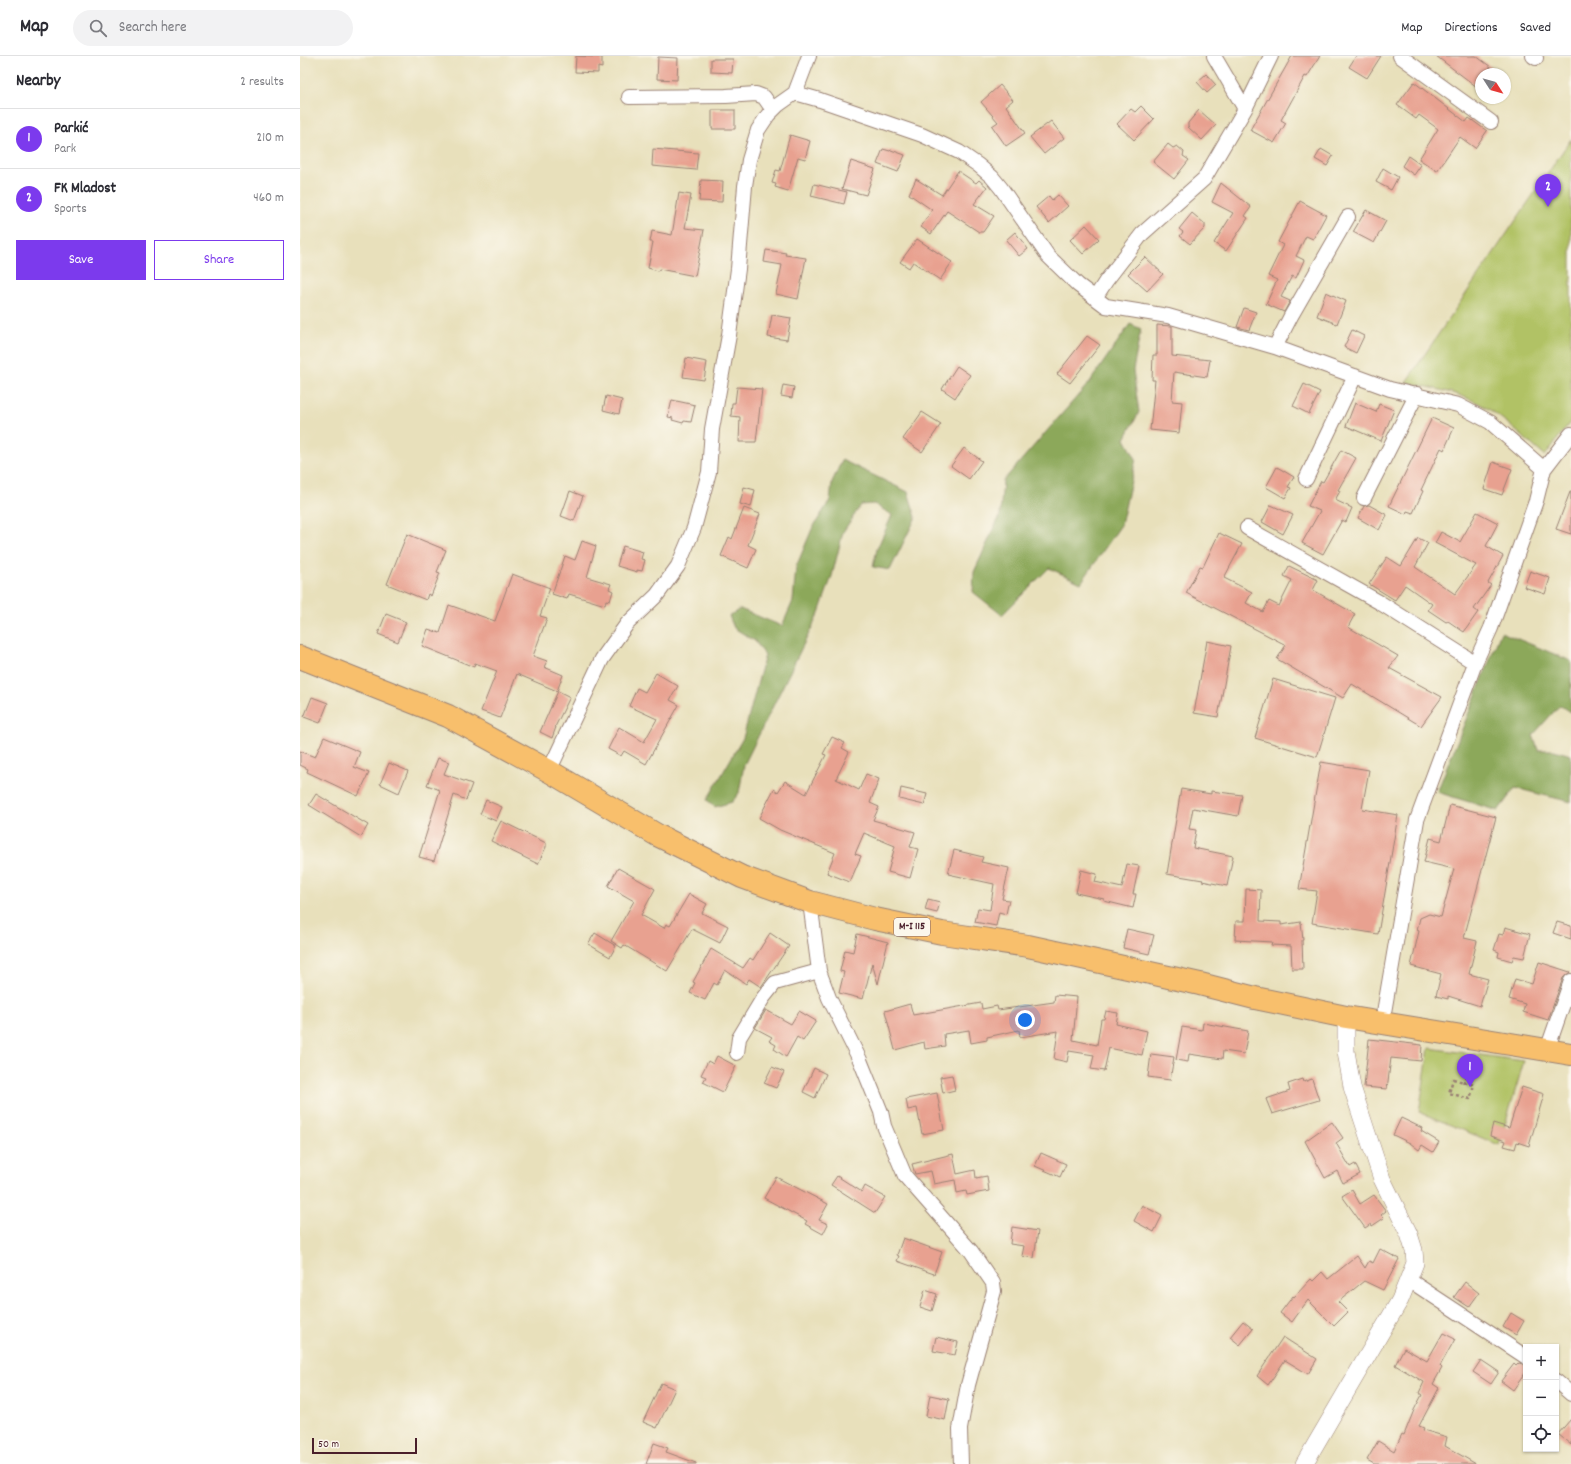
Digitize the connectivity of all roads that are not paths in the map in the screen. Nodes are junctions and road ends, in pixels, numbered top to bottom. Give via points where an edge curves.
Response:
1 (809, 56) edge
2 (1214, 56) edge
3 (1271, 56) edge
4 (1400, 56) edge
5 (795, 93) junction
6 (629, 97) dead end
7 (1245, 109) junction
8 (773, 110) junction
9 (1491, 122) dead end
10 (1348, 217) dead end
11 (1095, 298) junction
12 (1275, 347) junction
13 (1355, 376) junction
14 (1417, 394) junction
15 (1571, 434) edge
16 (1544, 469) junction
17 (1306, 479) dead end
18 (1364, 498) dead end
19 (1247, 528) dead end
20 (300, 657) edge
21 (1475, 663) junction
22 (549, 771) junction
23 (810, 902) junction
24 (819, 971) junction
25 (1571, 980) edge
26 (1346, 1017) junction
27 (1382, 1024) junction
28 (1547, 1050) junction
29 (737, 1053) dead end
30 (1571, 1054) edge
31 (1408, 1280) junction
32 (1523, 1354) edge
33 (1559, 1384) edge
34 (1571, 1394) edge
35 (962, 1464) edge
36 (1304, 1464) edge

1 - 5 street
2 - 7 street
3 - 7 street
4 - 9 street
5 - 8 street
5 - 11 street via 928,138 959,152 992,177 1048,256
6 - 8 street via 756,94 764,97
7 - 11 street via 1204,178 1142,234
8 - 22 street via 758,130 749,160 738,269 712,429 709,472 694,528 678,566 657,595 627,624 602,659
10 - 12 street
11 - 12 street via 1106,306 1168,316
12 - 13 street
13 - 14 street via 1390,389
13 - 17 street
14 - 16 street via 1458,405 1490,422
14 - 18 street
15 - 16 street
16 - 21 street via 1536,501 1499,606
19 - 21 street via 1379,602
20 - 22 main road, M-I 115 via 448,716
21 - 27 street via 1417,820
22 - 23 main road, M-I 115 via 657,835 742,877
23 - 24 street
23 - 26 main road, M-I 115 via 875,919 942,933 1028,946
24 - 29 street via 776,983 763,998 739,1038
24 - 35 street via 829,998 860,1060 905,1176 971,1251 993,1283 994,1291 962,1414
25 - 28 street
26 - 27 main road, M-I 115
26 - 31 street via 1346,1051 1352,1087 1382,1179 1410,1234 1414,1250 1415,1263
27 - 28 main road, M-I 115
28 - 30 main road, M-I 115
31 - 32 street
31 - 36 street via 1400,1300
33 - 34 street

